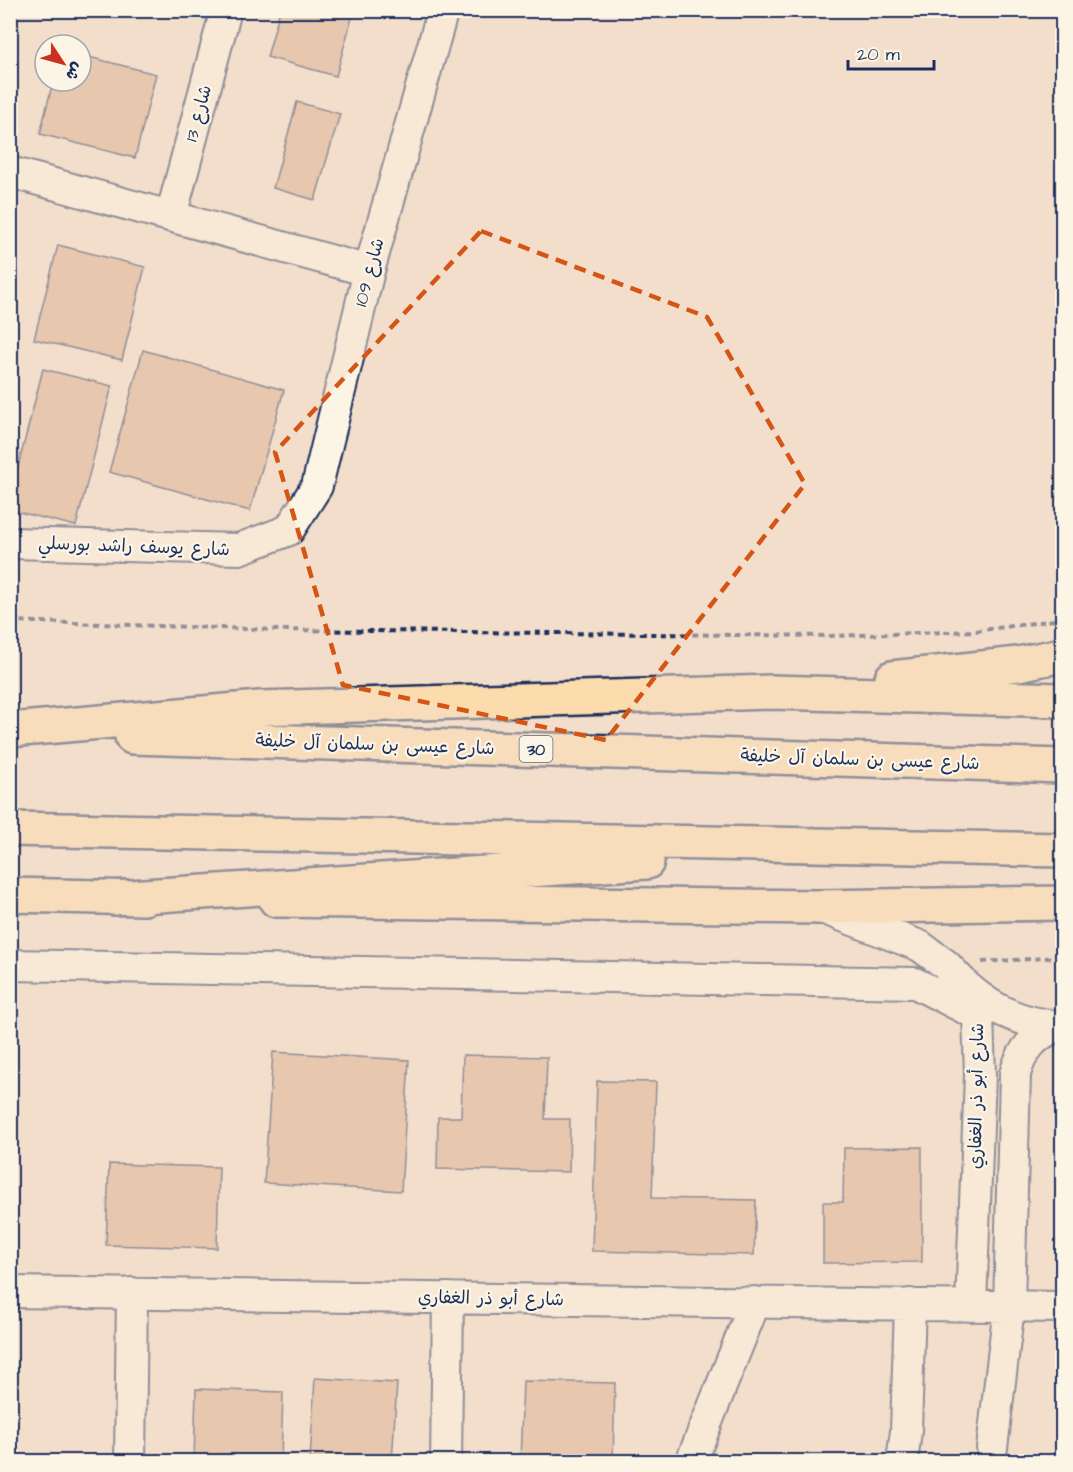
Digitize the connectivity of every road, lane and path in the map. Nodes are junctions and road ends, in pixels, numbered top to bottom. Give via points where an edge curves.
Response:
1 (226, 10) edge
2 (443, 10) edge
3 (10, 172) edge
4 (171, 216) junction
5 (369, 271) junction
6 (289, 530) joint
7 (10, 543) edge
8 (1062, 619) edge
9 (10, 621) edge
10 (1062, 655) edge
11 (771, 692) junction
12 (1062, 700) edge
13 (10, 732) edge
14 (1062, 766) edge
15 (10, 829) edge
16 (891, 847) junction
17 (1062, 850) edge
18 (10, 895) edge
19 (114, 898) junction
20 (1062, 903) edge
21 (819, 907) junction
22 (10, 965) edge
23 (967, 987) junction
24 (978, 1015) junction
25 (1056, 1027) edge
26 (980, 1075) junction
27 (10, 1292) edge
28 (132, 1293) junction
29 (448, 1298) junction
30 (755, 1302) junction
31 (910, 1304) junction
32 (970, 1306) junction
33 (1009, 1307) junction
34 (1062, 1307) edge
35 (992, 1448) dead end
36 (130, 1461) edge
37 (446, 1461) edge
38 (691, 1461) edge
39 (902, 1461) edge

1 - 4 street, شارع 13
2 - 5 street, شارع 109
3 - 4 street
4 - 5 street
5 - 6 street, شارع 109 via 317,486
6 - 7 street, شارع يوسف راشد بورسلي via 239,549
8 - 9 path via 976,631 831,636 280,630
10 - 11 main road via 1018,664
11 - 12 main road
11 - 13 main road via 260,708
13 - 14 main road, شارع عيسى بن سلمان آل خليفة / 30
15 - 16 main road
16 - 17 main road
16 - 19 main road
18 - 19 main road
19 - 21 main road
20 - 21 main road
21 - 23 street, شارع أبو ذر الغفاري via 920,946
22 - 24 street via 915,983
23 - 24 street, شارع أبو ذر الغفاري
23 - 25 street via 1011,1016
24 - 26 street, شارع أبو ذر الغفاري
25 - 26 street via 1009,1046
25 - 33 street, شارع أبو ذر الغفاري via 1025,1048 1015,1074
26 - 32 street, شارع أبو ذر الغفاري
27 - 28 street, شارع أبو ذر الغفاري
28 - 29 street, شارع أبو ذر الغفاري
28 - 36 street
29 - 30 street, شارع أبو ذر الغفاري
29 - 37 street
30 - 31 street, شارع أبو ذر الغفاري
30 - 38 street
31 - 32 street, شارع أبو ذر الغفاري
31 - 39 street
32 - 33 street, شارع أبو ذر الغفاري
33 - 34 street, شارع أبو ذر الغفاري
33 - 35 street

